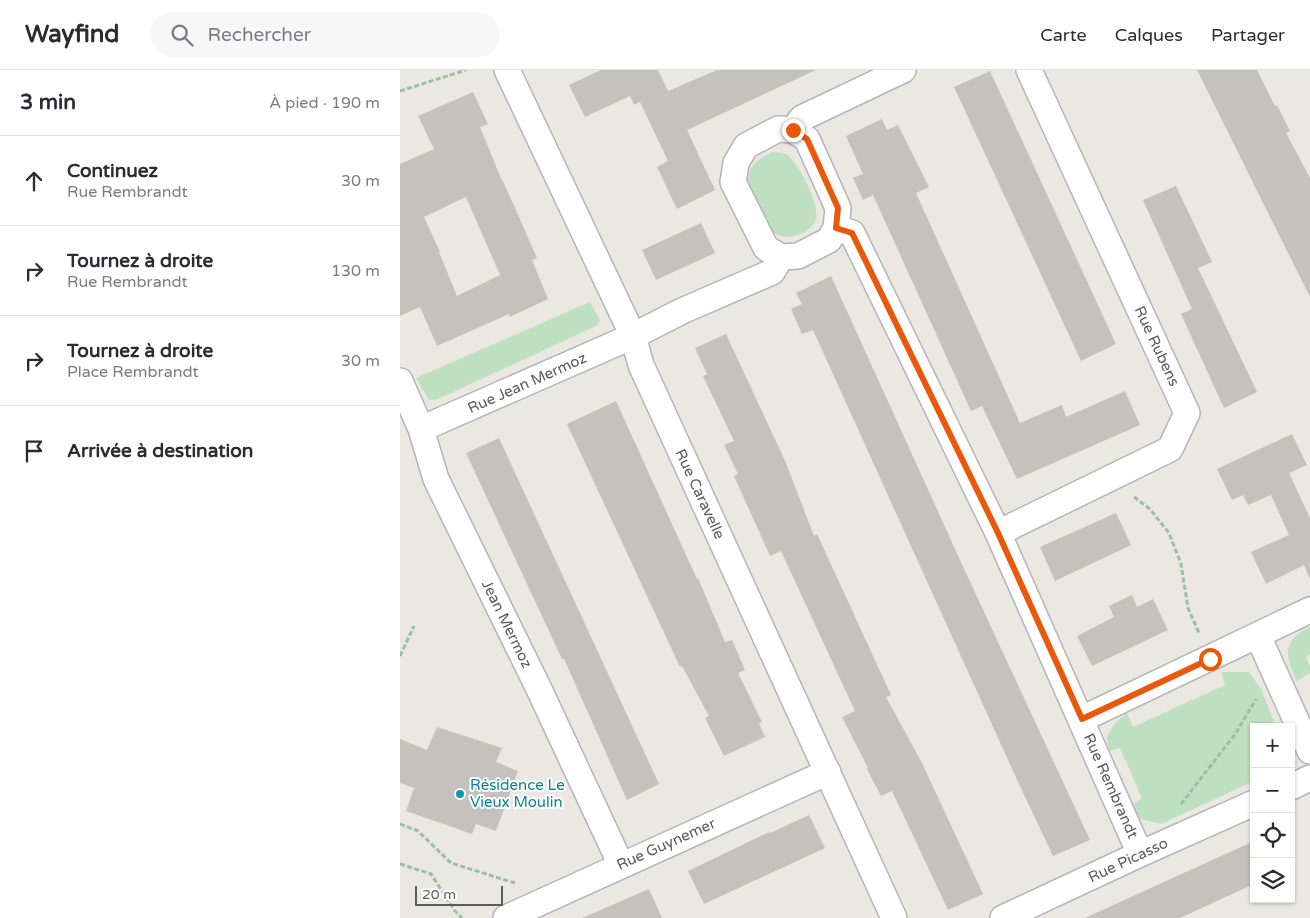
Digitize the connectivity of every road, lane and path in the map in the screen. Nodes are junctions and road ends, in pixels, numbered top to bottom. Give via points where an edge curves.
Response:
1 (466, 70) edge
2 (507, 70) edge
3 (903, 70) edge
4 (1029, 70) edge
5 (400, 91) edge
6 (793, 130) junction
7 (836, 228) junction
8 (781, 257) junction
9 (633, 336) junction
10 (400, 381) edge
11 (421, 429) junction
12 (1120, 473) junction
13 (998, 533) junction
14 (1310, 610) edge
15 (414, 626) dead end
16 (1258, 636) junction
17 (400, 656) edge
18 (1210, 659) junction
19 (1273, 668) junction
20 (1082, 719) junction
21 (1310, 750) edge
22 (828, 772) junction
23 (1310, 778) edge
24 (1295, 785) edge
25 (1250, 805) edge
26 (1178, 808) dead end
27 (400, 820) edge
28 (401, 824) edge
29 (1140, 854) junction
30 (400, 864) edge
31 (621, 865) junction
32 (554, 896) junction
33 (462, 918) edge
34 (506, 918) edge
35 (894, 918) edge
36 (1003, 918) edge

1 - 5 path
2 - 9 street, Rue Caravelle
3 - 6 street via 802,118
4 - 12 street, Rue Rubens via 1187,413 1170,448
6 - 7 street via 807,139 838,208
6 - 8 street via 778,129 746,146 736,163 733,182 766,248
7 - 8 street via 829,240 798,256
7 - 13 street, Rue Rembrandt via 852,233
8 - 9 street, Rue Jean Mermoz via 772,272
9 - 11 street, Rue Jean Mermoz
9 - 22 street, Rue Caravelle via 640,365
10 - 11 street, Jean Mermoz
11 - 31 street, Jean Mermoz via 436,479
12 - 13 street, Rue Rubens
12 - 18 path via 1136,500 1150,509 1169,533 1181,564 1188,608
13 - 20 street, Rue Rembrandt
14 - 16 street, Rue Rembrandt
15 - 17 path
16 - 18 street, Rue Rembrandt
16 - 19 street
18 - 20 street, Rue Rembrandt
19 - 21 street
19 - 26 path via 1236,733
20 - 29 street, Rue Rembrandt
22 - 31 street, Rue Guynemer
22 - 35 street, Rue Caravelle
23 - 24 street
25 - 29 street, Rue Picasso
27 - 28 path
28 - 32 path via 418,831 451,863
29 - 36 street, Rue Picasso
30 - 33 path via 431,874
31 - 32 street, Rue Guynemer
32 - 34 street, Rue Guynemer

